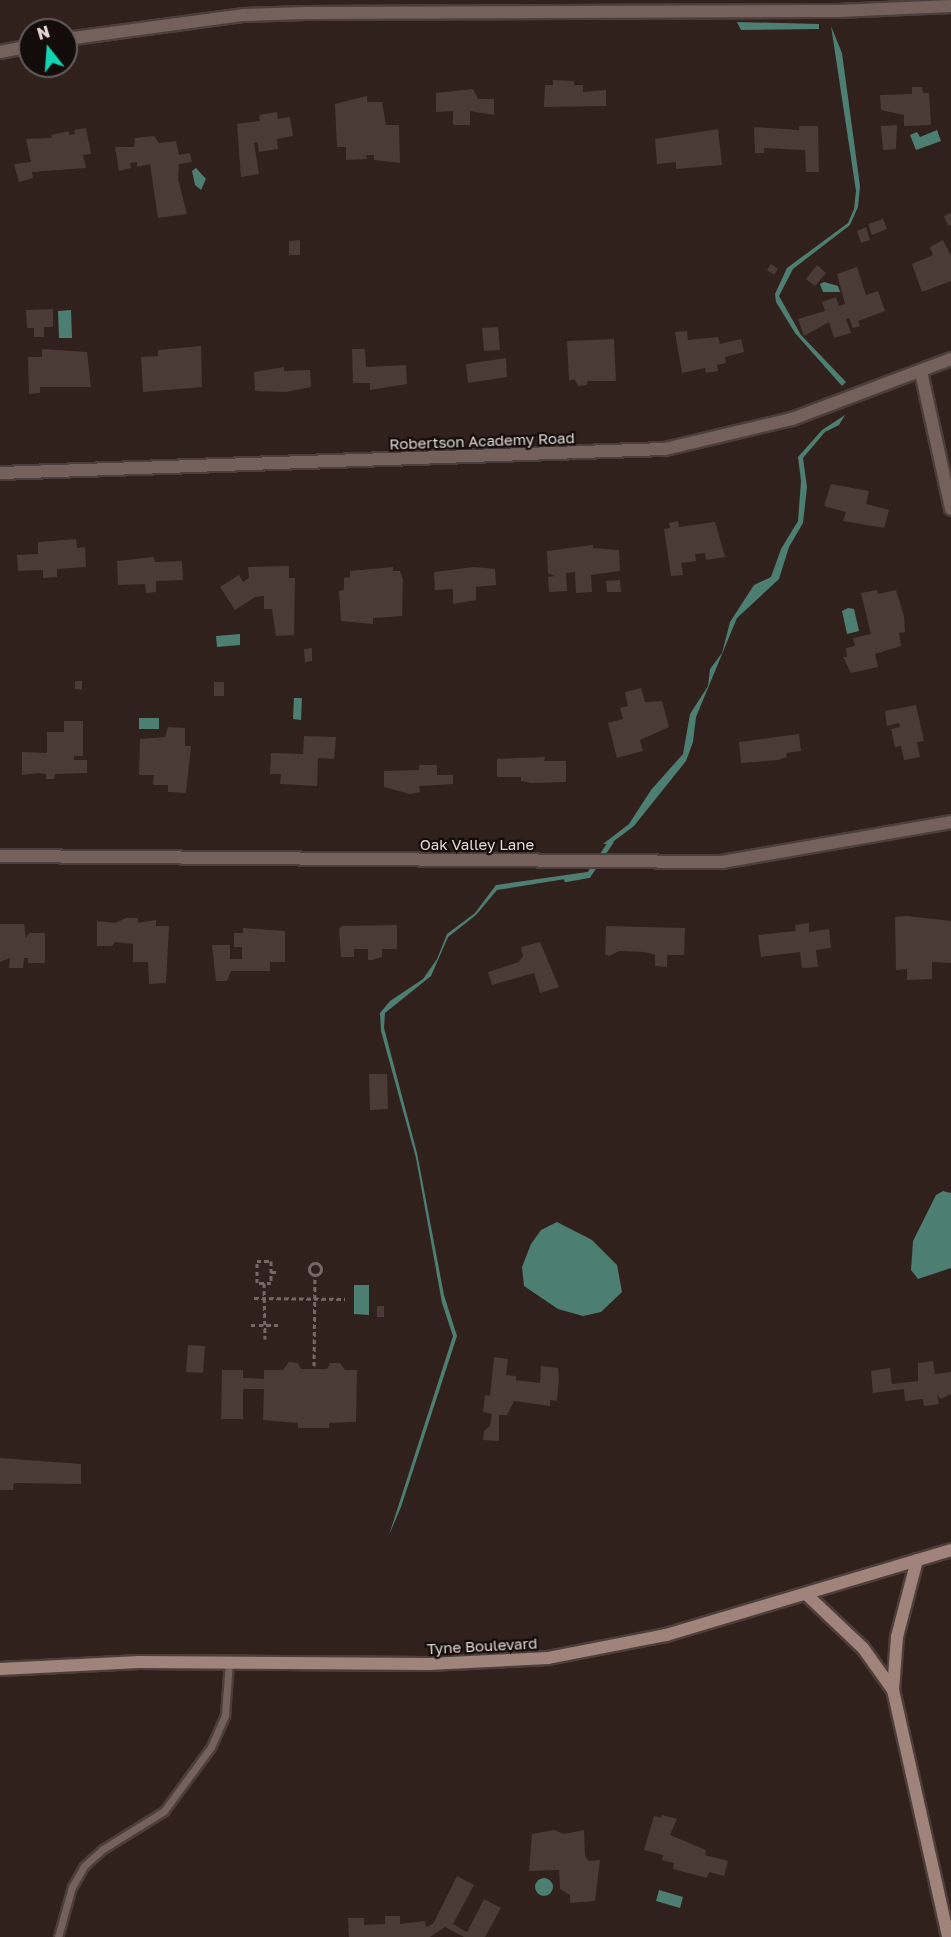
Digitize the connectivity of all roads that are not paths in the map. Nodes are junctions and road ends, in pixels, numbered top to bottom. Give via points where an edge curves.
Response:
1 (951, 6) edge
2 (78, 37) edge
3 (18, 48) edge
4 (0, 52) edge
5 (951, 359) edge
6 (921, 372) junction
7 (0, 473) edge
8 (951, 509) edge
9 (951, 822) edge
10 (0, 856) edge
11 (951, 1550) edge
12 (917, 1560) junction
13 (806, 1594) junction
14 (229, 1662) junction
15 (0, 1669) edge
16 (893, 1690) junction
17 (58, 1937) edge
18 (948, 1937) edge

1 - 2 street via 838,12 244,15
3 - 4 street
5 - 6 street, Robertson Academy Road
6 - 7 street, Robertson Academy Road via 759,429 665,448
6 - 8 street
9 - 10 street, Oak Valley Lane via 722,862
11 - 12 street, Tyne Boulevard
12 - 13 street, Tyne Boulevard
12 - 16 street via 897,1637
13 - 14 street, Tyne Boulevard via 666,1635 548,1658 460,1664
13 - 16 street via 868,1654
14 - 15 street, Tyne Boulevard
14 - 17 lane via 225,1715 214,1743 164,1811 103,1849 84,1866 72,1887
16 - 18 street

